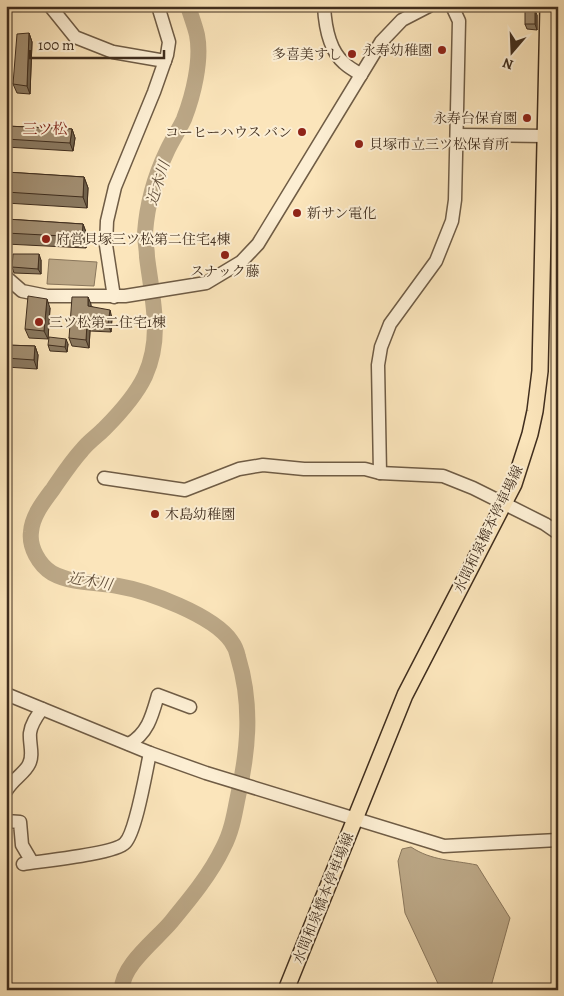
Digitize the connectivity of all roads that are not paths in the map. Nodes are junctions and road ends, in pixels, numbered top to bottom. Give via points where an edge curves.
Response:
1 (50, 6) edge
2 (158, 6) edge
3 (324, 6) edge
4 (429, 6) edge
5 (452, 6) edge
6 (548, 6) edge
7 (166, 61) junction
8 (361, 75) junction
9 (457, 135) junction
10 (545, 136) junction
11 (6, 277) edge
12 (120, 296) junction
13 (380, 473) junction
14 (104, 478) dead end
15 (504, 504) junction
16 (558, 533) edge
17 (6, 694) edge
18 (190, 707) dead end
19 (42, 709) junction
20 (129, 744) junction
21 (150, 753) junction
22 (6, 790) edge
23 (355, 818) junction
24 (6, 821) edge
25 (558, 840) edge
26 (286, 990) edge

1 - 7 street via 75,37 113,52
2 - 7 street via 169,42
3 - 8 street via 329,38 337,54 344,64
4 - 8 street via 402,20 390,32
5 - 9 street via 459,21
6 - 10 main road, 水間和泉橋本停車場線
7 - 12 street via 115,187 106,221 106,245
8 - 12 street via 258,244 241,262 206,283
9 - 10 street
9 - 13 street via 455,200 443,247 390,324 381,347 378,365
10 - 15 main road, 水間和泉橋本停車場線 via 539,384 526,450
11 - 12 street via 22,291 47,296
13 - 14 street via 365,469 263,465 238,469 185,490
13 - 15 street via 443,476
15 - 16 street
15 - 23 main road, 水間和泉橋本停車場線 via 411,681
17 - 19 street
18 - 20 street via 158,695 146,730
19 - 20 street
19 - 22 street via 30,732 32,756 29,765
20 - 21 street
21 - 23 street
21 - 24 street via 134,822 126,842 118,847 27,863 20,822
23 - 25 street via 444,846
23 - 26 main road, 水間和泉橋本停車場線

